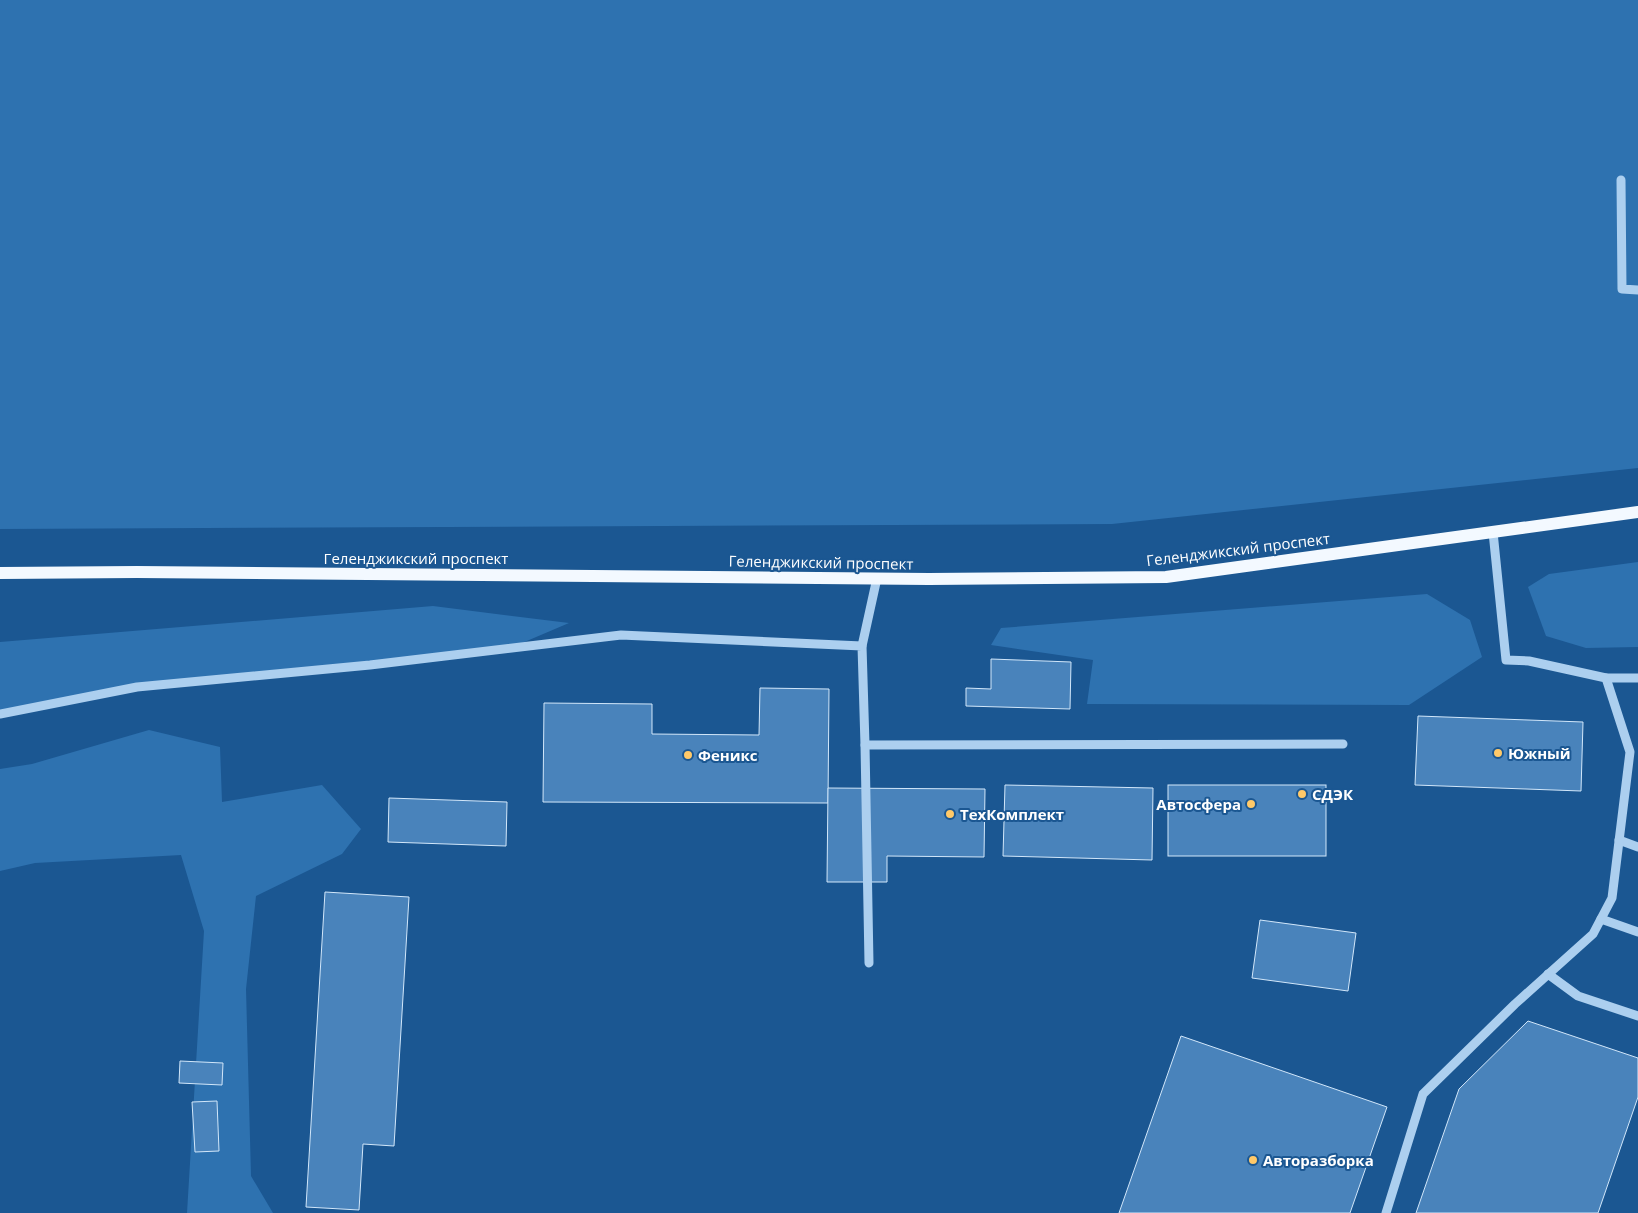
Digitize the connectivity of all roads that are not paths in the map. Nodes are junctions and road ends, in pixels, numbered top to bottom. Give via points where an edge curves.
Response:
1 (1620, 180) dead end
2 (1638, 290) edge
3 (1638, 512) edge
4 (1492, 532) junction
5 (0, 573) edge
6 (877, 578) junction
7 (862, 646) junction
8 (1606, 678) junction
9 (1638, 678) edge
10 (0, 714) edge
11 (1343, 744) dead end
12 (865, 745) junction
13 (1619, 840) junction
14 (1638, 847) edge
15 (1601, 919) junction
16 (1638, 932) edge
17 (869, 963) dead end
18 (1548, 974) junction
19 (1638, 1016) edge
20 (1386, 1213) edge

1 - 2 lane via 1622,289
3 - 4 main road, Геленджикский проспект
4 - 6 main road, Геленджикский проспект via 1166,577
4 - 8 lane via 1506,660 1529,661
5 - 6 main road, Геленджикский проспект
6 - 7 lane
7 - 10 lane via 621,635 370,665 137,686
7 - 12 lane
8 - 9 lane
8 - 13 lane via 1630,752
11 - 12 lane
12 - 17 lane
13 - 14 lane
13 - 15 lane via 1612,898
15 - 16 lane
15 - 18 lane via 1593,934
18 - 19 lane via 1578,996
18 - 20 lane via 1423,1094

